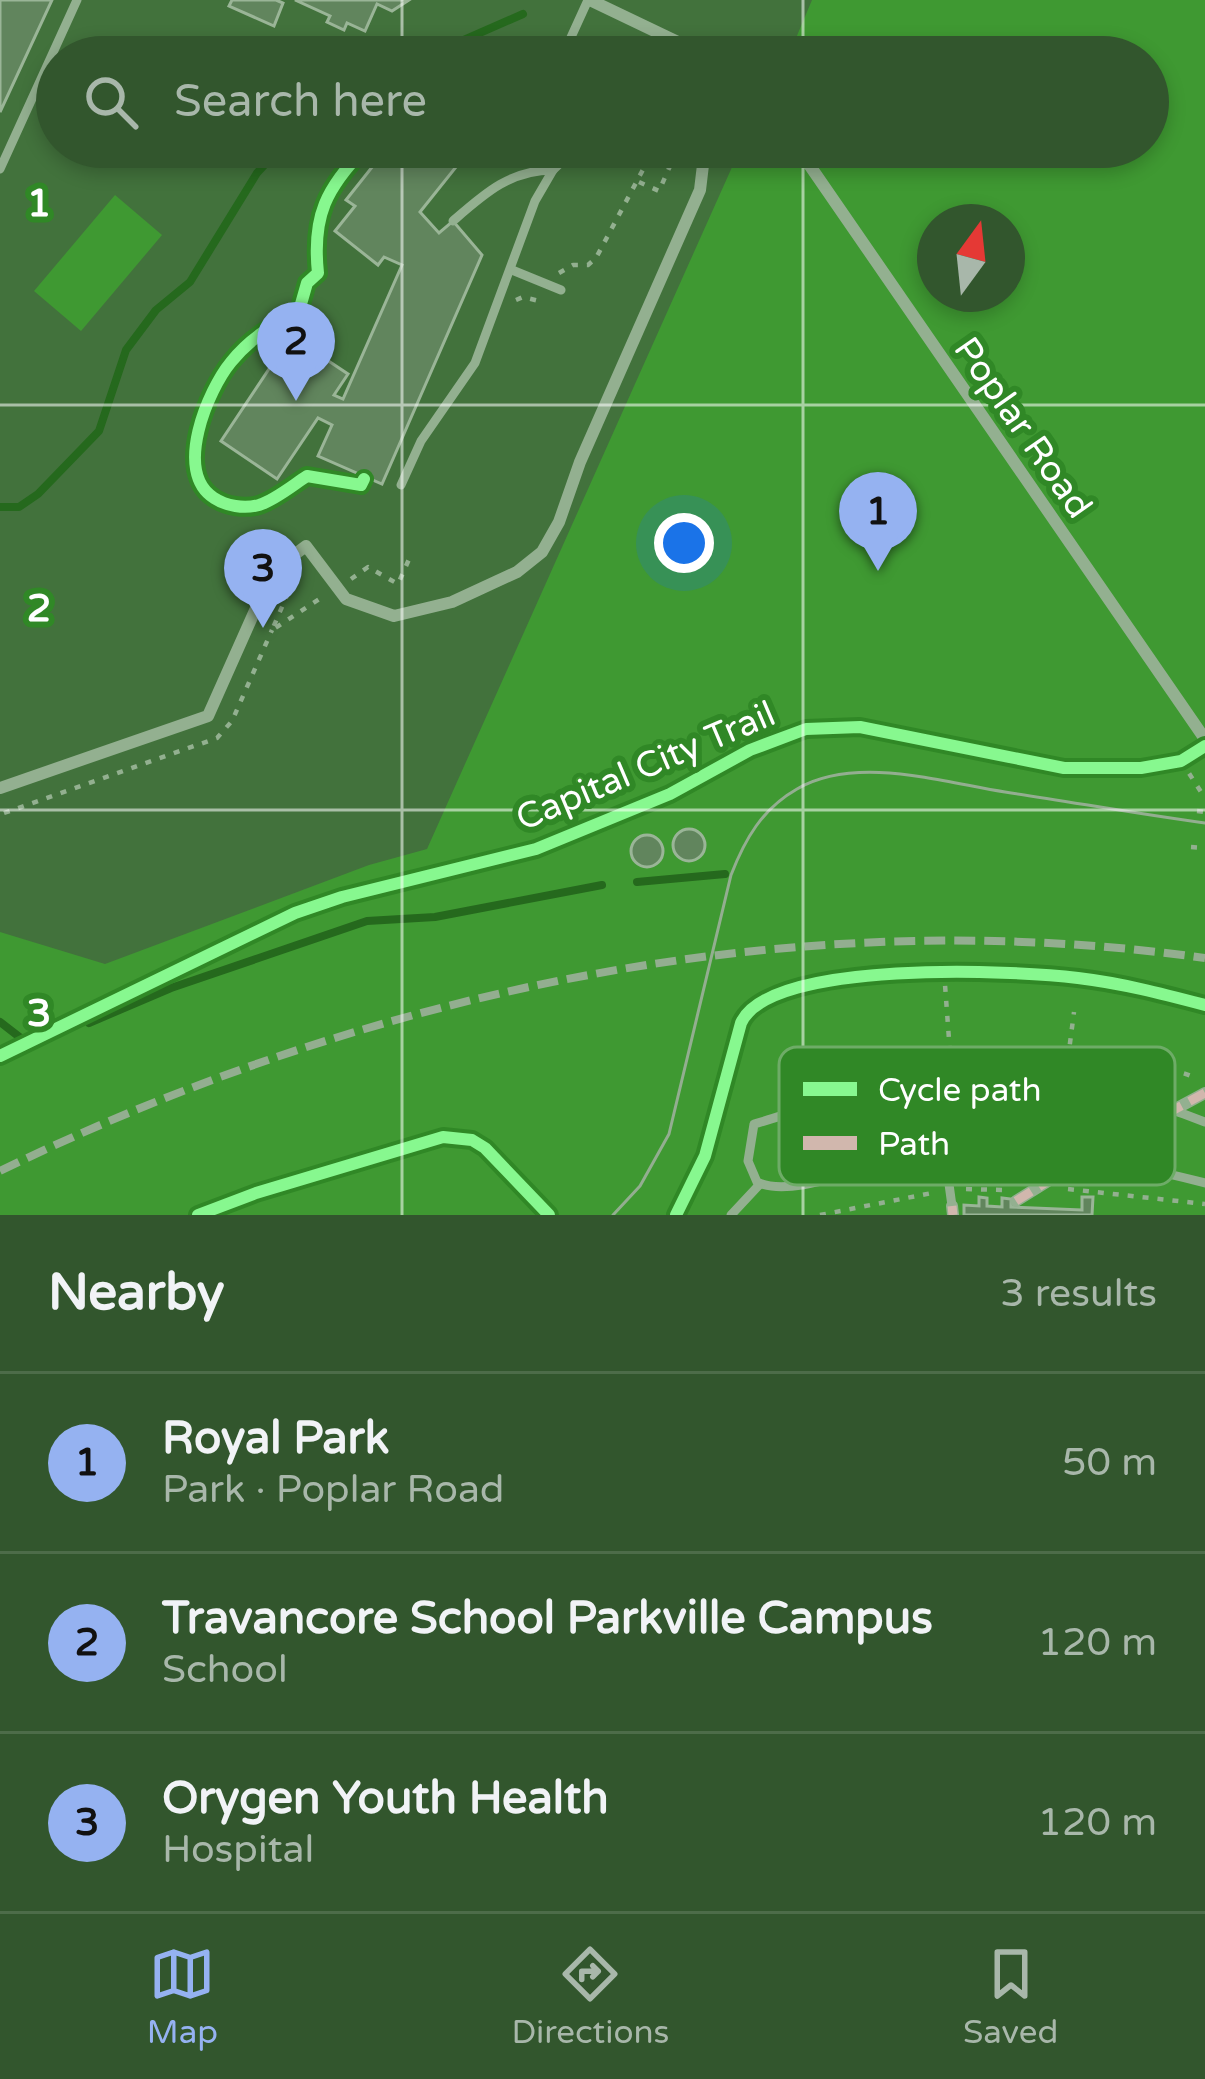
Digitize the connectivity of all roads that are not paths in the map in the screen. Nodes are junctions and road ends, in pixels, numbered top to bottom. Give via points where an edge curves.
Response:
1 (76, 0) edge
2 (589, 0) edge
3 (60, 36) edge
4 (572, 36) edge
5 (660, 36) edge
6 (36, 89) edge
7 (703, 168) edge
8 (811, 168) edge
9 (0, 169) edge
10 (553, 170) joint
11 (454, 221) dead end
12 (512, 270) junction
13 (561, 290) dead end
14 (401, 485) dead end
15 (1205, 739) edge
16 (0, 788) edge
17 (1205, 1093) edge
18 (1175, 1109) edge
19 (1175, 1110) edge
20 (779, 1117) edge
21 (1205, 1123) edge
22 (1175, 1178) edge
23 (760, 1184) junction
24 (1205, 1184) edge
25 (795, 1185) edge
26 (1041, 1185) edge
27 (1016, 1201) dead end
28 (731, 1215) edge

1 - 3 lane
2 - 4 lane
2 - 5 street
6 - 9 lane
7 - 16 street via 700,190 542,552 452,602 394,616 346,599 306,546 269,579 208,716
8 - 15 street, Poplar Road
10 - 11 lane via 510,178
10 - 12 lane
12 - 13 lane
12 - 14 lane via 475,363
17 - 18 street
19 - 21 lane
20 - 23 lane via 754,1124 748,1161
22 - 24 lane
23 - 25 lane
23 - 28 lane
26 - 27 street

